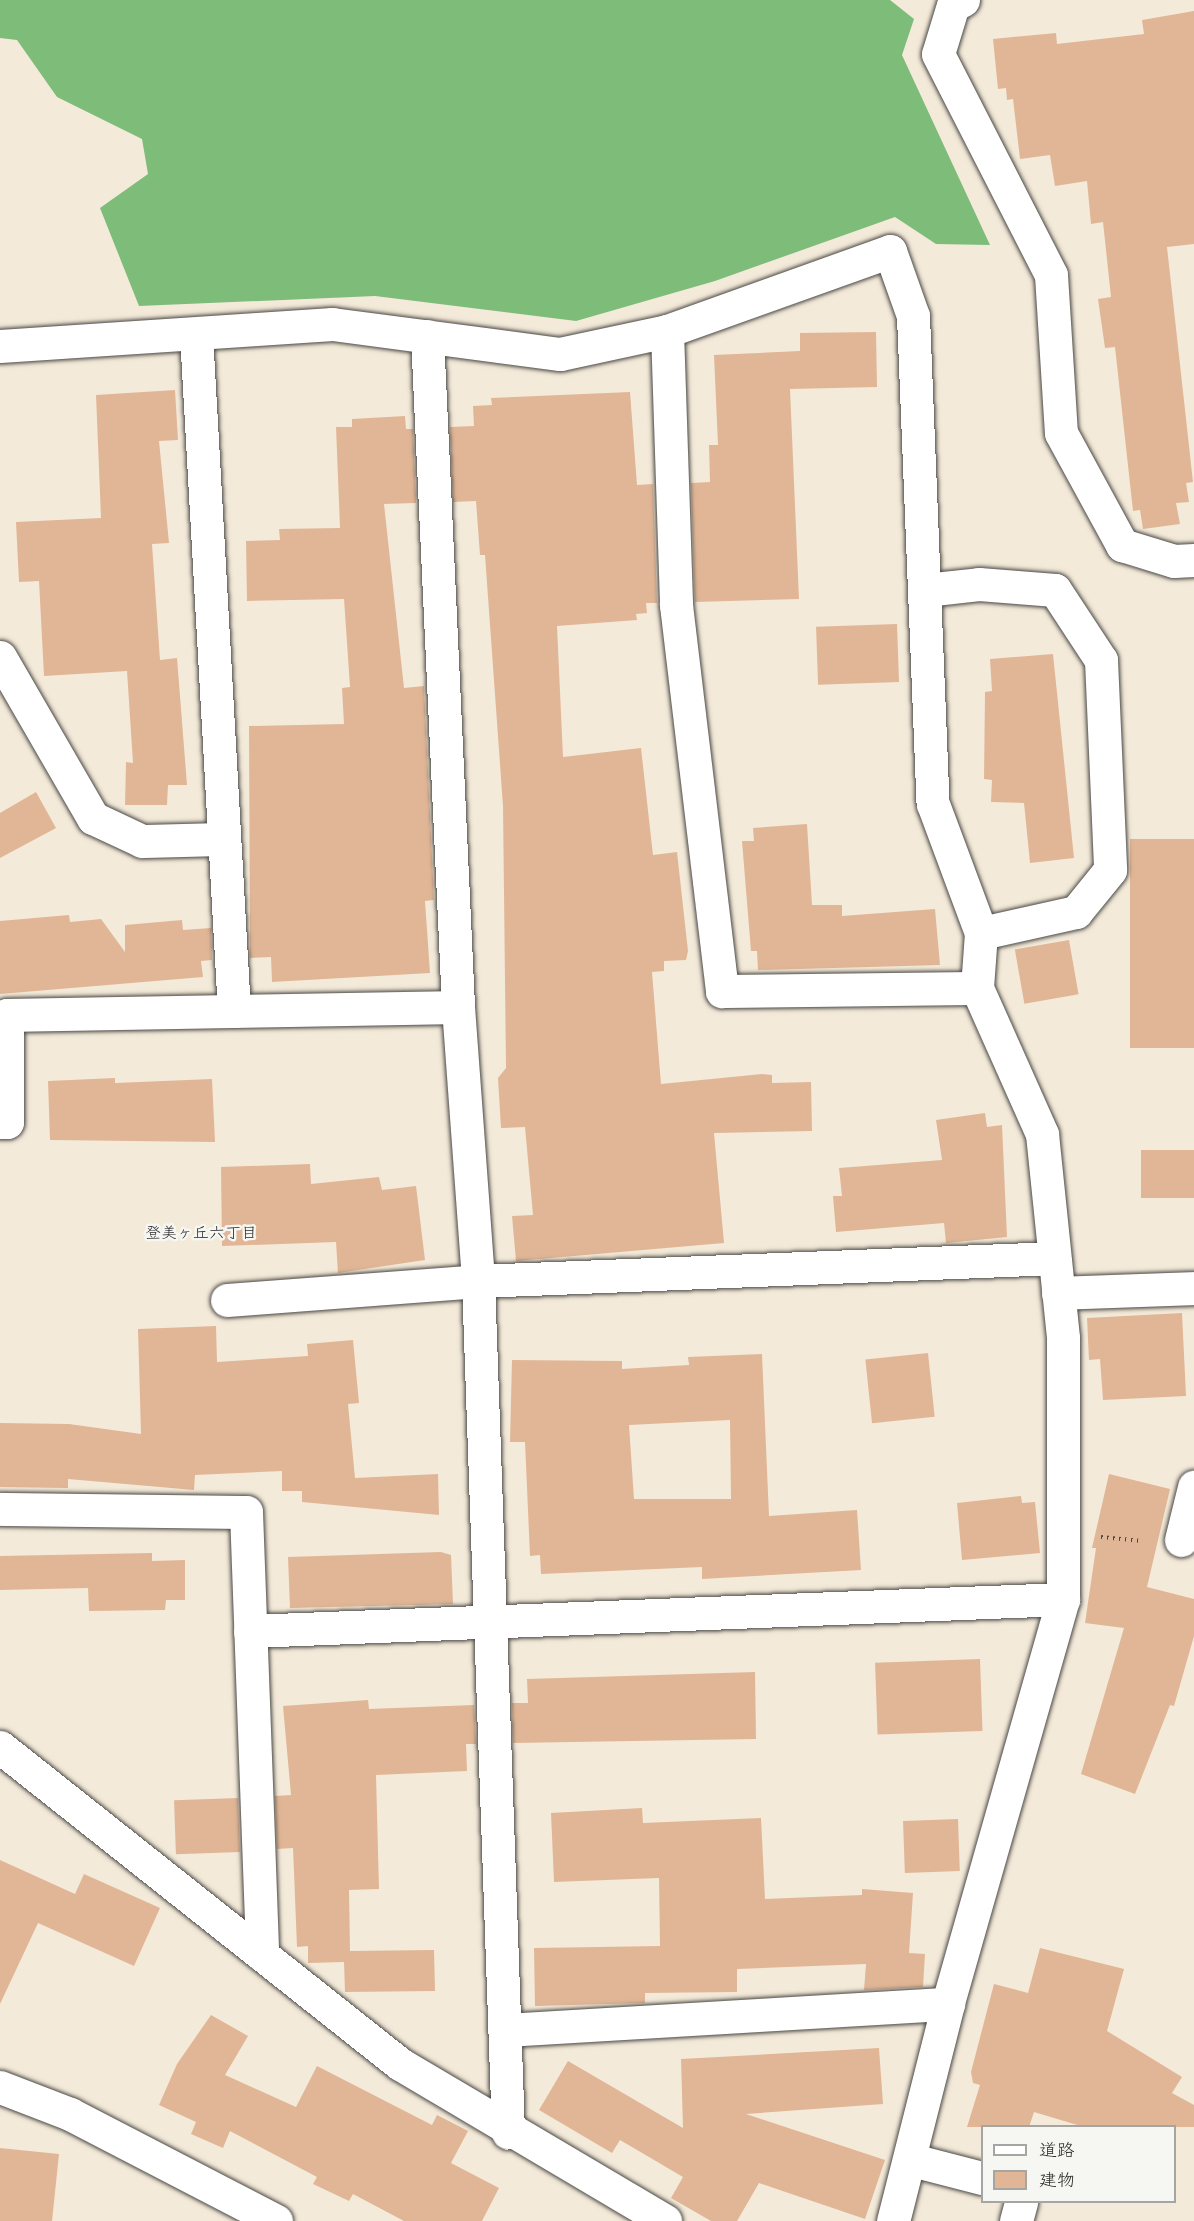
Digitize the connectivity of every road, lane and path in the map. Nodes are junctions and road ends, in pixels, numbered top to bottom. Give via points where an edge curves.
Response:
1 (963, 0) edge
2 (667, 331) junction
3 (196, 334) junction
4 (427, 336) junction
5 (0, 346) edge
6 (1194, 560) edge
7 (925, 590) junction
8 (0, 657) edge
9 (224, 839) junction
10 (981, 933) junction
11 (977, 988) junction
12 (458, 1007) junction
13 (234, 1011) junction
14 (0, 1122) edge
15 (1055, 1258) junction
16 (478, 1281) junction
17 (1194, 1288) edge
18 (1058, 1293) junction
19 (227, 1300) dead end
20 (1194, 1487) edge
21 (0, 1509) edge
22 (1062, 1534) junction
23 (1181, 1540) joint
24 (1063, 1599) junction
25 (493, 1626) junction
26 (250, 1631) junction
27 (0, 1747) edge
28 (262, 1955) junction
29 (948, 2004) junction
30 (505, 2030) junction
31 (0, 2087) edge
32 (508, 2132) junction
33 (912, 2160) junction
34 (981, 2178) edge
35 (1021, 2203) edge
36 (276, 2221) edge
37 (665, 2221) edge
38 (893, 2221) edge
39 (1016, 2221) edge

1 - 6 street via 953,5 938,54 1051,275 1061,433 1122,545 1174,561
2 - 4 street via 560,354
2 - 7 street via 890,251 913,316
2 - 11 street via 676,605 722,991
3 - 4 street via 332,324
3 - 5 street
3 - 9 street
4 - 12 street
7 - 10 street via 933,804
7 - 10 street via 979,584 1055,590 1101,660 1110,870 1076,912
8 - 9 street via 93,818 142,841
9 - 13 street
10 - 11 street
11 - 15 street via 1042,1134
12 - 13 street
12 - 16 street
13 - 14 street via 7,1016 7,1122
15 - 16 street
15 - 18 street
16 - 19 street
16 - 25 street
17 - 18 street
18 - 22 street
20 - 23 street
21 - 26 street via 246,1512
22 - 23 path
22 - 24 street
24 - 25 street
24 - 29 street
25 - 26 street
25 - 30 street
26 - 28 street
27 - 28 street
28 - 32 street via 400,2064
29 - 30 street
29 - 33 street
30 - 32 street
31 - 36 street via 70,2114
32 - 37 street
33 - 34 street
33 - 38 street
35 - 39 street

